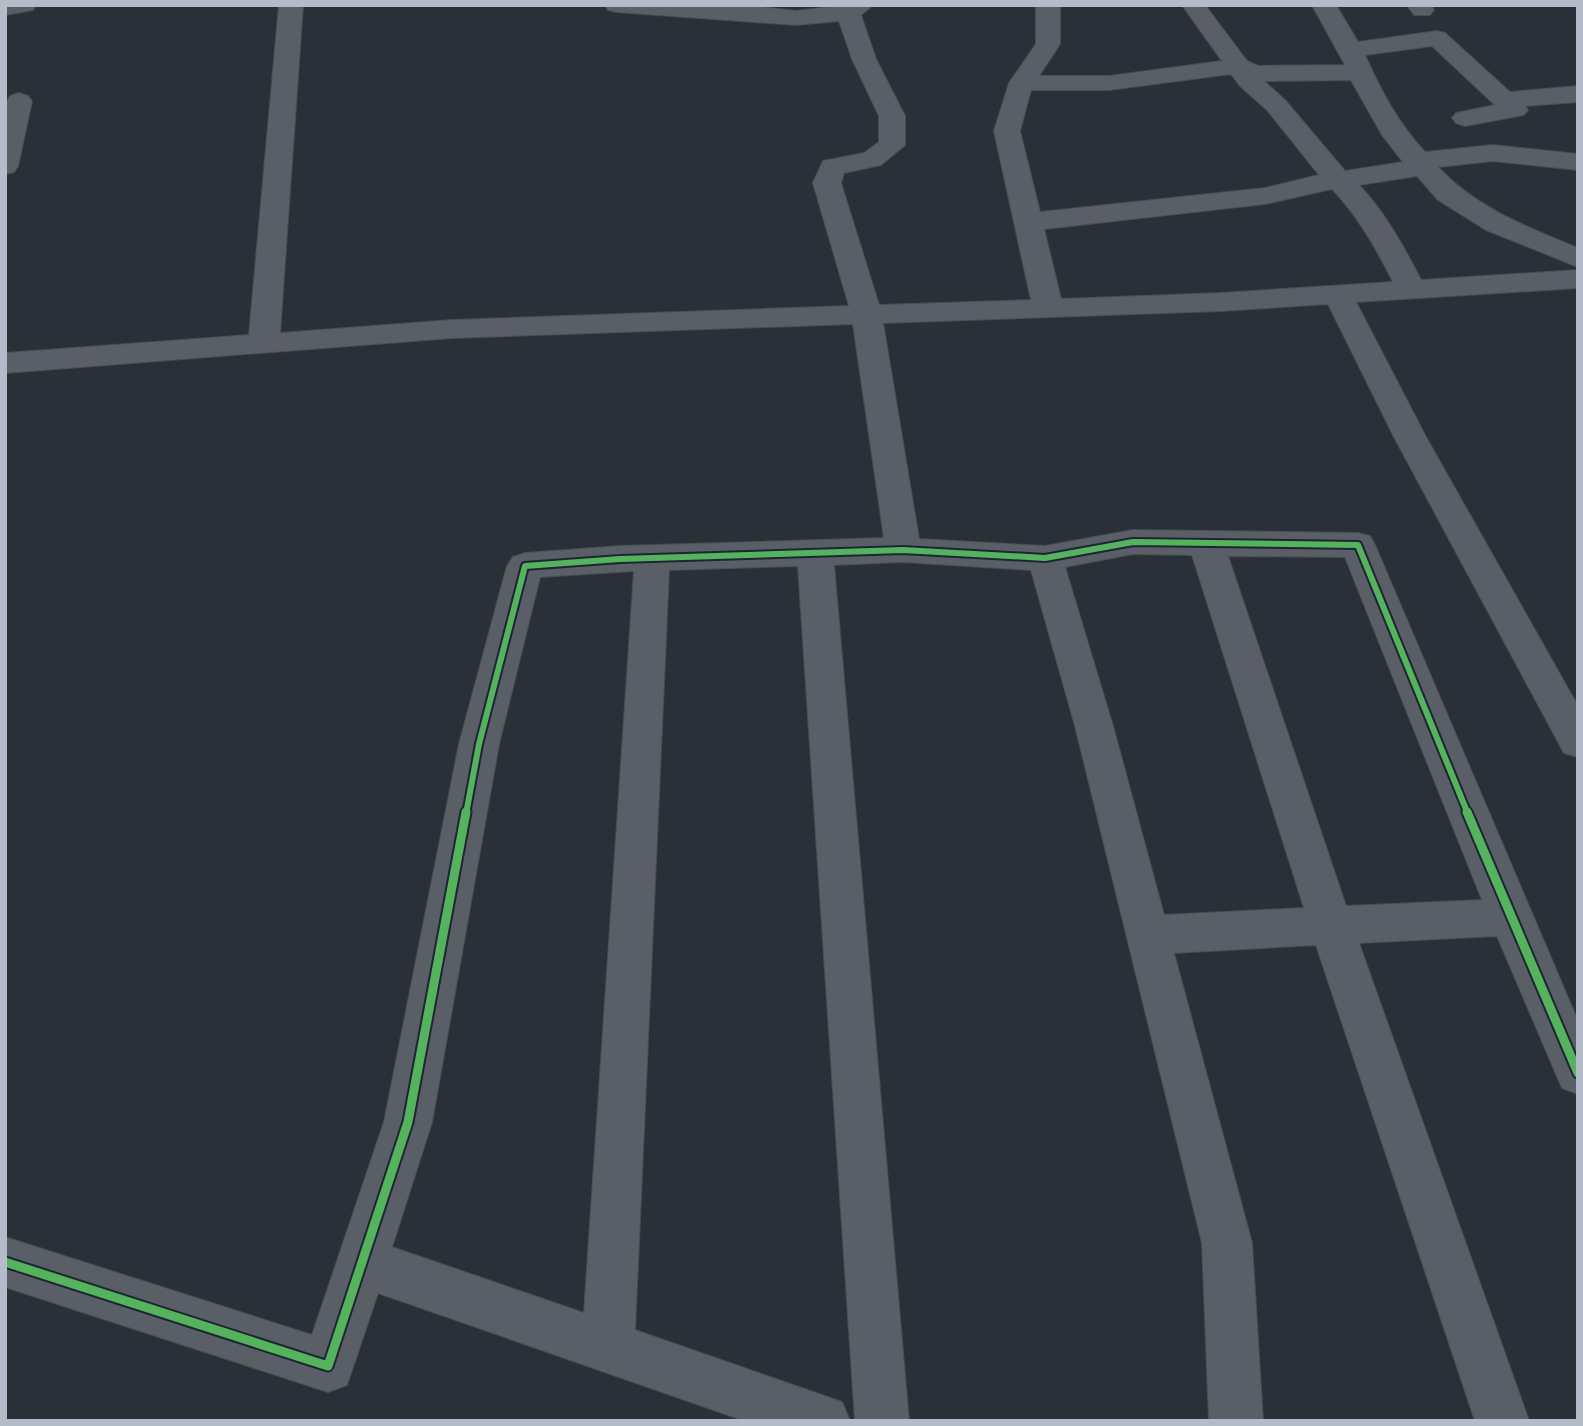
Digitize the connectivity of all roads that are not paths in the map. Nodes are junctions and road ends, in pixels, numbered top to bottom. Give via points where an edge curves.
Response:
1 (25, 5) edge
2 (291, 5) edge
3 (616, 5) edge
4 (1048, 5) edge
5 (1193, 5) edge
6 (1324, 5) edge
7 (5, 8) edge
8 (750, 9) edge
9 (855, 9) edge
10 (1356, 61) junction
11 (1238, 66) junction
12 (1021, 83) junction
13 (1578, 94) edge
14 (1504, 100) junction
15 (19, 101) dead end
16 (1465, 118) dead end
17 (1578, 162) edge
18 (1419, 164) junction
19 (5, 166) edge
20 (1339, 180) junction
21 (1029, 222) junction
22 (1578, 258) edge
23 (1578, 279) edge
24 (1411, 290) junction
25 (1338, 295) junction
26 (1048, 308) junction
27 (867, 315) junction
28 (264, 343) junction
29 (5, 363) edge
30 (1206, 543) junction
31 (903, 550) junction
32 (815, 553) junction
33 (652, 558) junction
34 (1045, 558) junction
35 (1578, 742) edge
36 (1510, 917) junction
37 (1331, 926) junction
38 (1147, 935) junction
39 (1578, 1073) edge
40 (5, 1262) edge
41 (362, 1262) junction
42 (608, 1347) junction
43 (823, 1421) edge
44 (881, 1421) edge
45 (1236, 1421) edge
46 (1502, 1421) edge

1 - 7 street
2 - 28 street
3 - 8 street
4 - 12 street via 1048,44
5 - 11 street
6 - 10 street
8 - 9 street via 796,18
9 - 27 street via 864,59 892,116 892,145 872,159 832,167 827,183
10 - 11 street via 1254,74
10 - 14 street via 1437,38
10 - 18 street via 1395,135
11 - 12 street via 1109,83
11 - 20 street
12 - 21 street via 1007,131
13 - 14 street
14 - 16 street via 1515,110
15 - 19 street
17 - 18 street via 1493,153
18 - 20 street
18 - 22 street via 1448,194 1496,224
20 - 21 street via 1265,196
20 - 24 street via 1392,251
21 - 26 street
23 - 24 street
24 - 25 street
25 - 26 street
25 - 35 street via 1410,437
26 - 27 street
27 - 28 street via 452,329
27 - 31 street
28 - 29 street
30 - 34 street via 1133,542
30 - 36 street via 1358,545
30 - 37 street
31 - 32 street
31 - 34 street
32 - 33 street
32 - 44 street
33 - 41 street via 525,566 479,744 408,1122
33 - 42 street
34 - 38 street
36 - 37 street
36 - 39 street
37 - 38 street
37 - 46 street
38 - 45 street via 1227,1243
40 - 41 street via 328,1366
41 - 42 street
42 - 43 street

